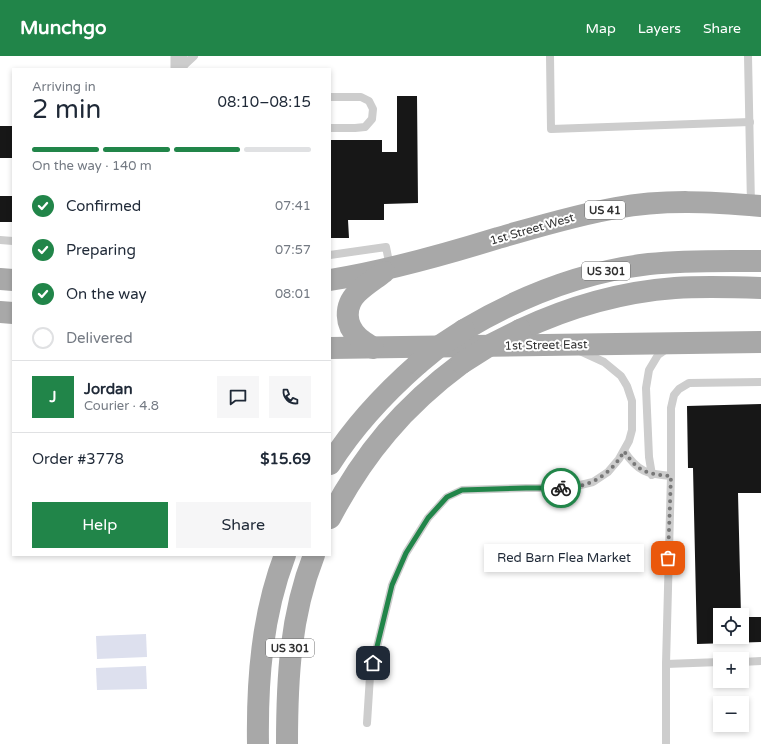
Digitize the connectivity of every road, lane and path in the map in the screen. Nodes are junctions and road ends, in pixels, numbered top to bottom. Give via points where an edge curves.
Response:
1 (179, 56) edge
2 (194, 56) edge
3 (550, 56) edge
4 (748, 56) edge
5 (179, 68) edge
6 (180, 68) edge
7 (331, 97) edge
8 (750, 122) junction
9 (331, 128) edge
10 (756, 206) edge
11 (0, 240) edge
12 (12, 241) edge
13 (331, 255) edge
14 (761, 261) edge
15 (390, 268) junction
16 (0, 278) edge
17 (12, 280) edge
18 (331, 280) edge
19 (761, 288) edge
20 (761, 342) edge
21 (676, 343) junction
22 (567, 345) junction
23 (331, 348) edge
24 (373, 348) junction
25 (761, 382) edge
26 (624, 451) junction
27 (331, 463) edge
28 (652, 475) junction
29 (671, 476) junction
30 (331, 516) edge
31 (285, 556) edge
32 (314, 556) edge
33 (761, 661) edge
34 (713, 662) edge
35 (749, 662) edge
36 (666, 664) junction
37 (367, 723) dead end
38 (258, 744) edge
39 (287, 744) edge
40 (666, 744) edge

1 - 5 street
2 - 6 lane
3 - 8 lane via 551,129
4 - 8 lane
7 - 9 lane via 361,97 369,101 372,110 372,119 365,127
8 - 10 lane
10 - 15 main road, 1st Street West / US 41 via 669,202 617,208 568,218
11 - 12 lane
13 - 15 lane via 386,247
14 - 27 main road, US 301, bridge via 648,264 599,272 527,297 464,330 418,364 367,414
15 - 18 main road, 1st Street West / US 41
15 - 24 main road via 357,292 348,308 348,320 352,330
16 - 17 main road
19 - 30 main road, US 301, bridge via 682,288 628,294 556,314 492,344 432,386 395,422 348,485
20 - 21 main road, 1st Street East
21 - 22 main road, 1st Street East
21 - 28 lane via 658,355 649,370 646,388
22 - 24 main road, 1st Street East
22 - 26 lane via 604,362 621,376 628,386 632,401 632,430
23 - 24 main road, 1st Street East
25 - 29 lane via 689,383 679,389 674,395 671,408
26 - 28 lane via 640,469
26 - 37 lane via 620,460 593,482 568,488 462,490 447,497 428,518 406,553 392,585 370,676
28 - 29 lane
29 - 36 lane
31 - 38 main road, US 301 via 268,612 263,642
32 - 39 main road, US 301 via 301,591 292,638 287,689
33 - 35 lane
34 - 36 lane
36 - 40 lane

